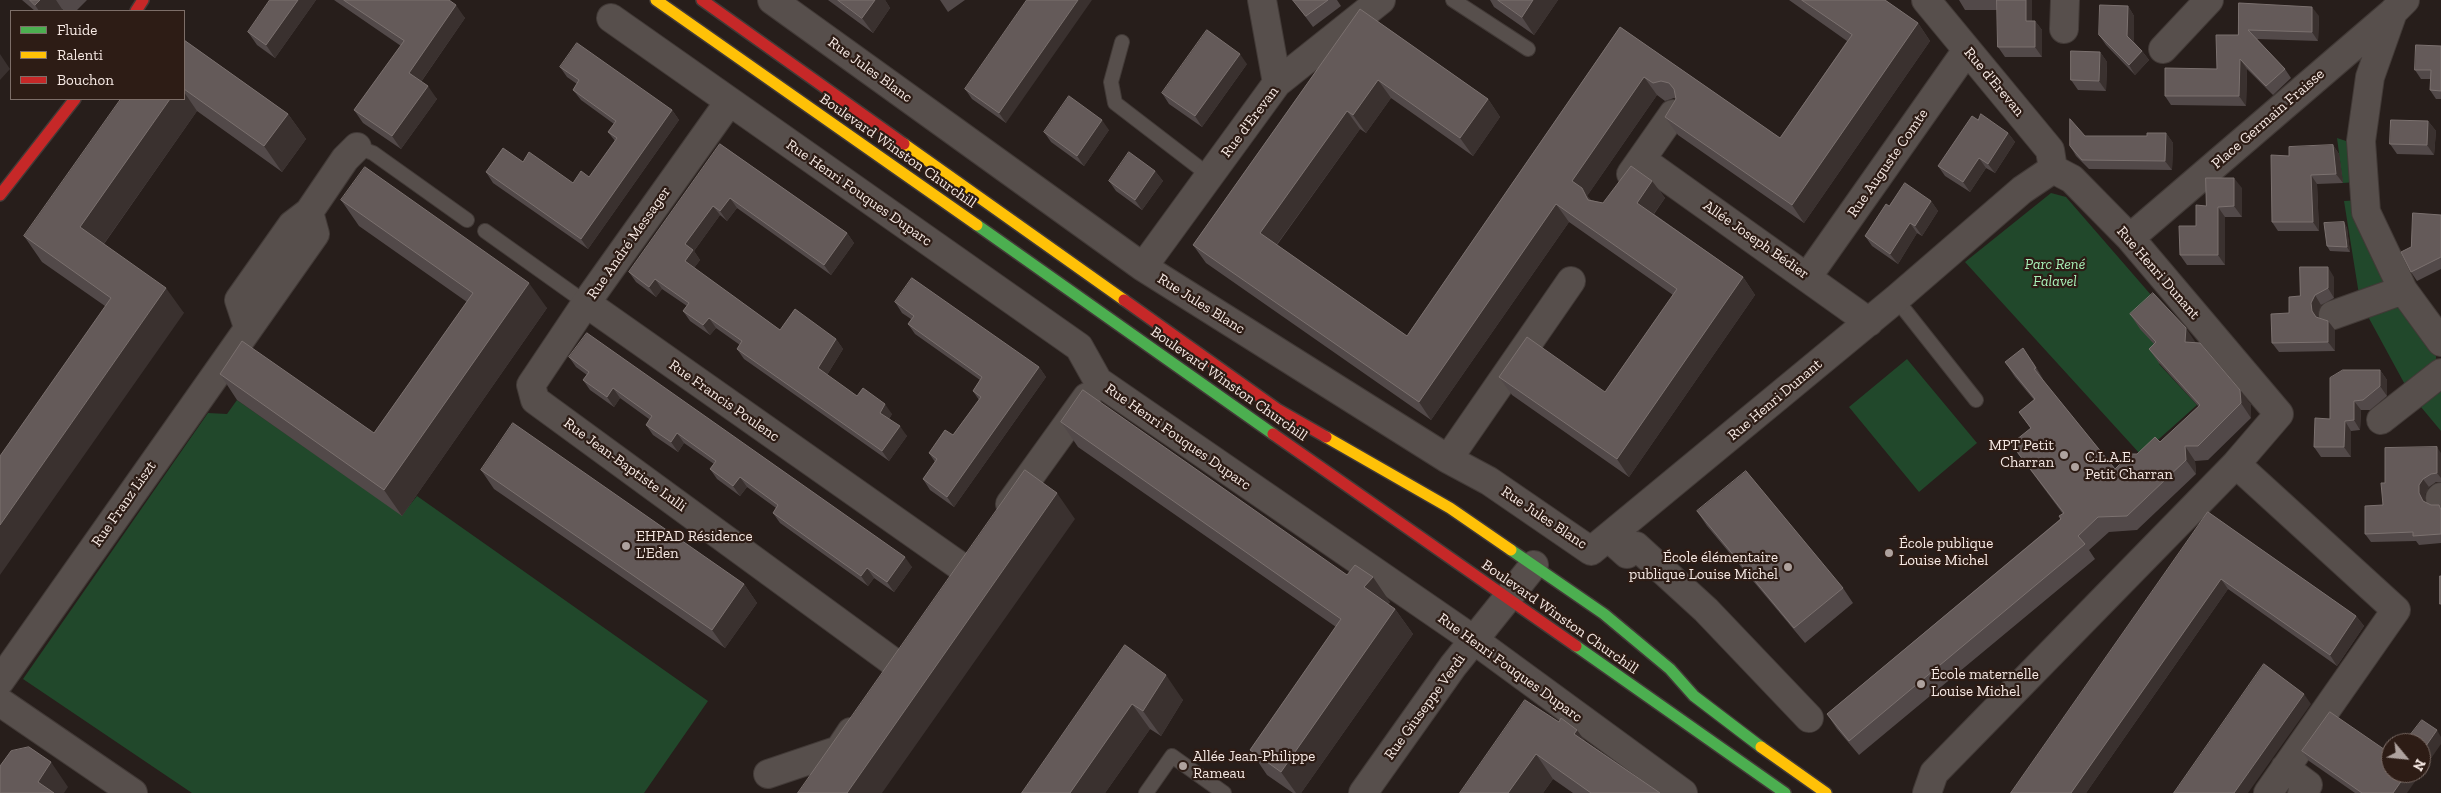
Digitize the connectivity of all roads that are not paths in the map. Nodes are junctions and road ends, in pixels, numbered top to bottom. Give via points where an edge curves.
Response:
1 (656, 0) edge
2 (702, 0) edge
3 (772, 0) edge
4 (1262, 0) edge
5 (1381, 0) edge
6 (1452, 0) edge
7 (1926, 0) edge
8 (2065, 0) edge
9 (2209, 0) edge
10 (2399, 6) edge
11 (611, 18) dead end
12 (2064, 29) dead end
13 (1122, 42) dead end
14 (1528, 50) dead end
15 (1967, 50) junction
16 (2163, 50) dead end
17 (1277, 84) junction
18 (74, 100) edge
19 (728, 102) junction
20 (1673, 114) edge
21 (357, 147) joint
22 (1642, 160) junction
23 (2053, 169) junction
24 (1210, 176) junction
25 (0, 195) edge
26 (1615, 197) edge
27 (467, 220) dead end
28 (485, 231) dead end
29 (2136, 232) junction
30 (1143, 266) junction
31 (1808, 276) junction
32 (1571, 281) dead end
33 (2403, 290) junction
34 (1896, 300) junction
35 (586, 303) junction
36 (2333, 315) dead end
37 (1869, 322) junction
38 (2441, 342) edge
39 (2441, 373) edge
40 (1098, 381) junction
41 (531, 385) joint
42 (1976, 400) dead end
43 (2380, 420) dead end
44 (1448, 460) junction
45 (2236, 464) junction
46 (1641, 511) joint
47 (998, 522) edge
48 (1608, 537) junction
49 (981, 546) edge
50 (1534, 565) junction
51 (964, 569) junction
52 (947, 593) edge
53 (1507, 599) junction
54 (913, 640) edge
55 (1474, 640) junction
56 (896, 664) junction
57 (0, 681) edge
58 (881, 688) edge
59 (0, 702) edge
60 (865, 711) edge
61 (1809, 718) dead end
62 (2285, 768) junction
63 (768, 774) dead end
64 (1931, 783) edge
65 (2310, 790) edge
66 (133, 793) edge
67 (1146, 793) edge
68 (1224, 793) edge
69 (1363, 793) edge
70 (1683, 793) edge
71 (1785, 793) edge
72 (1826, 793) edge
73 (2268, 793) edge

1 - 53 main road, Boulevard Winston Churchill
2 - 50 main road, Boulevard Winston Churchill via 1277,409 1450,508
3 - 30 street, Rue Jules Blanc
4 - 17 street
5 - 17 street, Rue d'Erevan
6 - 14 lane
7 - 15 street, Rue d'Erevan
8 - 12 street
9 - 16 street
10 - 29 street, Place Germain Fraisse
10 - 33 street via 2370,77 2361,141 2366,212
11 - 19 street, Rue Henri Fouques Duparc
13 - 24 lane via 1111,82 1115,103
15 - 23 street, Rue d'Erevan via 2050,150
15 - 31 street, Rue Auguste Comte
17 - 24 street, Rue d'Erevan
18 - 25 main road
19 - 35 street, Rue André Messager
19 - 40 street, Rue Henri Fouques Duparc via 1079,347
20 - 22 street
21 - 27 lane via 373,153
21 - 57 street, Rue Franz Liszt via 345,159 309,212 315,234
22 - 26 street
22 - 31 street, Allée Joseph Bédier
23 - 29 street, Rue Henri Dunant via 2072,179
23 - 34 street, Rue Henri Dunant via 2022,190
24 - 30 street, Rue d'Erevan
28 - 35 lane, Rue Francis Poulenc
29 - 45 street, Rue Henri Dunant via 2280,414
30 - 44 street, Rue Jules Blanc
31 - 37 street, Allée Joseph Bédier
32 - 44 street
33 - 36 street
33 - 38 street
34 - 37 street, Rue Henri Dunant
34 - 42 lane
35 - 41 street, Rue André Messager
35 - 51 street, Rue Francis Poulenc
37 - 46 street, Rue Henri Dunant
39 - 43 street
40 - 47 street
40 - 55 street, Rue Henri Fouques Duparc
41 - 56 street, Rue Jean-Baptiste Lulli via 535,400
44 - 48 street, Rue Jules Blanc via 1489,481 1591,551
45 - 62 street via 2396,610
45 - 64 street, Rue Henri Dunant
46 - 48 street, Rue Jules Blanc
48 - 61 street via 1626,554 1636,546 1706,610
49 - 51 street
50 - 53 street, Rue Giuseppe Verdi
50 - 72 main road, Boulevard Winston Churchill via 1612,620 1732,727
51 - 52 street
53 - 55 street, Rue Giuseppe Verdi
53 - 71 main road, Boulevard Winston Churchill
54 - 56 street
55 - 69 street, Rue Giuseppe Verdi
55 - 70 street, Rue Henri Fouques Duparc
56 - 58 street
59 - 66 street
60 - 63 street via 839,750
62 - 65 street
62 - 73 street
67 - 68 lane via 1172,756

